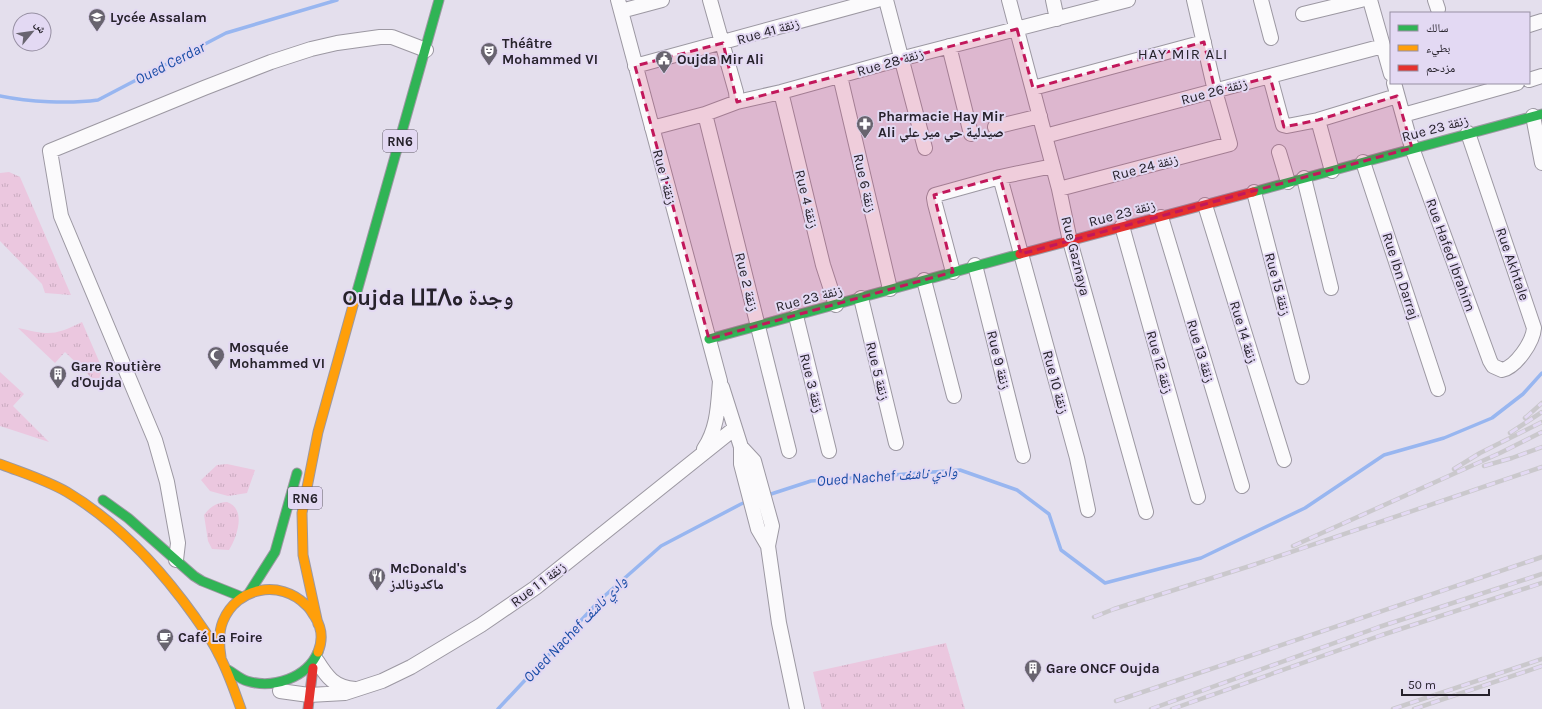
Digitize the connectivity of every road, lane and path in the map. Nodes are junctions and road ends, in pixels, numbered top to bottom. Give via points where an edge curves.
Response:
1 (439, 0) edge
2 (662, 0) edge
3 (710, 0) edge
4 (877, 0) edge
5 (886, 0) edge
6 (1009, 0) edge
7 (1053, 0) edge
8 (1128, 0) edge
9 (1194, 0) edge
10 (1261, 0) edge
11 (1361, 0) edge
12 (1370, 0) edge
13 (1104, 3) edge
14 (619, 6) edge
15 (1303, 14) dead end
16 (1057, 18) junction
17 (1542, 21) edge
18 (1530, 25) edge
19 (1017, 29) junction
20 (1271, 38) dead end
21 (1204, 42) junction
22 (723, 44) junction
23 (949, 46) junction
24 (1383, 46) junction
25 (426, 50) junction
26 (900, 59) junction
27 (635, 66) junction
28 (1390, 66) edge
29 (840, 76) junction
30 (1542, 76) edge
31 (1270, 77) junction
32 (1530, 80) edge
33 (1513, 84) edge
34 (1033, 88) junction
35 (1395, 90) edge
36 (1215, 91) junction
37 (781, 92) junction
38 (737, 102) junction
39 (705, 114) junction
40 (1403, 114) junction
41 (1538, 115) edge
42 (1040, 116) junction
43 (1318, 120) junction
44 (995, 127) dead end
45 (652, 128) junction
46 (1468, 133) junction
47 (971, 134) dead end
48 (1045, 136) junction
49 (924, 148) dead end
50 (1412, 148) junction
51 (1279, 152) dead end
52 (1363, 162) junction
53 (1542, 163) edge
54 (1053, 166) junction
55 (1332, 171) junction
56 (1000, 176) junction
57 (1304, 178) junction
58 (1288, 182) junction
59 (1060, 189) junction
60 (1254, 192) junction
61 (1205, 205) junction
62 (1161, 217) junction
63 (1122, 226) junction
64 (1070, 241) junction
65 (1021, 254) junction
66 (975, 265) junction
67 (953, 272) junction
68 (924, 280) junction
69 (1332, 288) dead end
70 (890, 289) junction
71 (861, 298) junction
72 (836, 305) junction
73 (796, 316) junction
74 (758, 326) junction
75 (709, 339) junction
76 (713, 354) joint
77 (1490, 362) joint
78 (1302, 377) dead end
79 (720, 381) junction
80 (1438, 389) dead end
81 (954, 396) dead end
82 (735, 428) junction
83 (318, 432) junction
84 (896, 443) dead end
85 (789, 451) dead end
86 (829, 451) dead end
87 (699, 456) junction
88 (1023, 456) dead end
89 (1284, 460) dead end
90 (0, 464) edge
91 (1242, 486) dead end
92 (98, 497) dead end
93 (1198, 497) dead end
94 (1088, 510) dead end
95 (1146, 512) dead end
96 (176, 560) junction
97 (246, 595) junction
98 (318, 624) junction
99 (223, 661) junction
100 (315, 665) junction
101 (363, 688) junction
102 (280, 691) junction
103 (309, 702) edge
104 (239, 708) edge
105 (797, 709) edge

1 - 25 main road, RN6
2 - 14 street
3 - 22 street
4 - 22 street, Rue 41 زنقة
5 - 26 street
6 - 19 street, Rue Gaznaya
7 - 16 street
8 - 13 street, Rue 28 زنقة
9 - 21 street
10 - 20 street
11 - 15 street
12 - 24 street
13 - 16 street, Rue 28 زنقة
14 - 27 street, Rue زنقة 1
16 - 19 street, Rue 28 زنقة
17 - 18 street
19 - 23 street, Rue 28 زنقة
19 - 34 street, Rue Gaznaya
21 - 34 street
21 - 36 street
22 - 27 street, Rue 41 زنقة
22 - 38 street
23 - 26 street, Rue 28 زنقة
23 - 47 street
24 - 28 street
24 - 31 street, Rue 26 زنقة
25 - 83 main road, RN6
25 - 96 street via 392,37 337,43 311,49 204,88 50,151 61,216 155,440 167,482 178,543
26 - 29 street, Rue 28 زنقة
26 - 49 street
27 - 45 street, Rue زنقة 1
29 - 37 street, Rue 28 زنقة
29 - 70 street, Rue 6 زنقة
30 - 32 street
31 - 36 street, Rue 26 زنقة
31 - 43 street via 1283,124 1287,126
33 - 40 street
34 - 42 street, Rue Gaznaya
35 - 40 street, Rue Hafed Ibrahim
35 - 43 street
36 - 48 street, Rue 26 زنقة
36 - 59 street, Rue 24 زنقة via 1230,144
37 - 38 street, Rue 28 زنقة
37 - 72 street, Rue 4 زنقة via 823,265
38 - 39 street, Rue 28 زنقة
39 - 45 street, Rue 28 زنقة
39 - 74 street, Rue 2 زنقة
40 - 50 street, Rue Hafed Ibrahim
41 - 46 main road, Rue 23 زنقة
41 - 53 street
42 - 44 street
42 - 48 street, Rue Gaznaya
43 - 55 street
45 - 75 street, Rue زنقة 1
46 - 50 main road, Rue 23 زنقة
46 - 77 street, Rue Akhtale via 1534,328 1522,355 1510,366 1502,370
48 - 54 street, Rue Gaznaya
50 - 52 main road, Rue 23 زنقة
50 - 77 street, Rue Hafed Ibrahim
51 - 58 street
52 - 55 main road, Rue 23 زنقة
52 - 80 street, Rue Ibn Darraj
54 - 56 street
54 - 59 street, Rue Gaznaya
55 - 57 main road, Rue 23 زنقة
56 - 65 street, Rue 10 زنقة
56 - 67 street via 937,194 934,198
57 - 58 main road, Rue 23 زنقة
57 - 69 street
58 - 60 main road, Rue 23 زنقة
59 - 64 street, Rue Gaznaya
60 - 61 main road, Rue 23 زنقة
60 - 78 street, Rue 15 زنقة
61 - 62 main road, Rue 23 زنقة
61 - 89 street, Rue 14 زنقة
62 - 63 main road, Rue 23 زنقة
62 - 91 street, Rue 13 زنقة
63 - 64 main road, Rue 23 زنقة
63 - 93 street, Rue 12 زنقة
64 - 65 main road, Rue 23 زنقة
64 - 95 street, Rue Gaznaya
65 - 66 main road, Rue 23 زنقة
65 - 94 street, Rue 10 زنقة via 1077,458
66 - 67 main road, Rue 23 زنقة
66 - 88 street, Rue 9 زنقة
67 - 68 main road, Rue 23 زنقة
68 - 70 main road, Rue 23 زنقة
68 - 81 street
70 - 71 main road, Rue 23 زنقة
71 - 72 main road, Rue 23 زنقة
71 - 84 street, Rue 5 زنقة
72 - 73 main road, Rue 23 زنقة
73 - 74 main road, Rue 23 زنقة
73 - 86 street, Rue 3 زنقة
74 - 75 main road, Rue 23 زنقة
74 - 85 street, Rue 2 زنقة
75 - 76 street, Rue زنقة 1
76 - 79 street, Rue 1 زنقة 1
79 - 82 street
79 - 87 street, Rue 1 زنقة 1 via 714,431
82 - 87 street, Rue 1 زنقة 1
82 - 105 street via 765,527 779,622
83 - 97 main road, RN6 via 296,475 275,552
83 - 98 main road, RN6 via 305,497 301,536 304,568
87 - 101 street, Rue 1 زنقة 1 via 535,588 505,609 411,667
90 - 99 main road via 66,491 118,529 160,571 180,596
92 - 96 main road via 128,518
96 - 97 main road via 202,581
97 - 98 main road, RN6 via 274,589 290,594 310,609
97 - 99 main road, RN6 via 230,608 221,623 218,640
98 - 100 main road, RN6 via 321,646
99 - 102 main road via 234,678 248,687 264,692
99 - 104 main road, RN6
100 - 101 street via 331,682 353,689
100 - 102 main road via 305,678
100 - 103 main road, RN6
101 - 103 street, Rue 1 زنقة 1
102 - 103 street, Rue 1 زنقة 1

